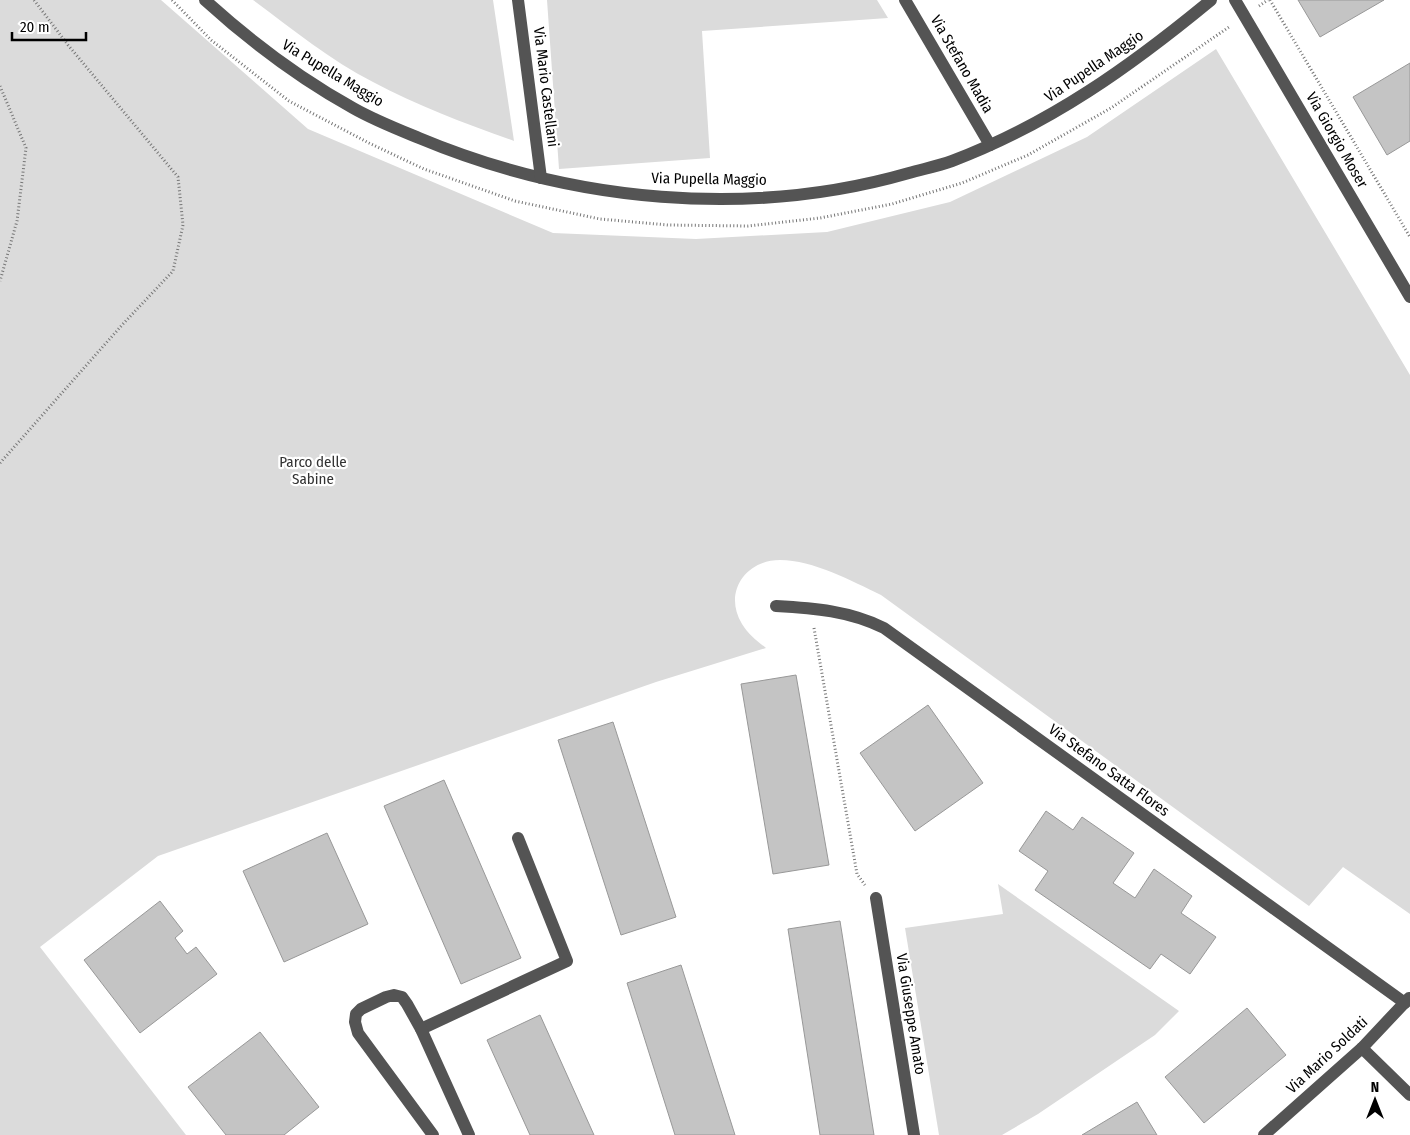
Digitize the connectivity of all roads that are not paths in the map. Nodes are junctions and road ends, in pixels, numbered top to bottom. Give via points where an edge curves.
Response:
1 (205, 0) edge
2 (518, 0) edge
3 (905, 0) edge
4 (1211, 0) edge
5 (1235, 0) edge
6 (990, 145) junction
7 (541, 178) junction
8 (1410, 297) edge
9 (776, 606) dead end
10 (518, 838) dead end
11 (876, 898) road end
12 (1408, 1000) edge
13 (421, 1029) junction
14 (1362, 1048) junction
15 (1410, 1096) edge
16 (433, 1135) edge
17 (469, 1135) edge
18 (914, 1135) edge
19 (1264, 1135) edge

1 - 7 street, Via Pupella Maggio via 257,45 355,110 451,151
2 - 7 street, Via Mario Castellani
3 - 6 street, Via Stefano Madia
4 - 6 street, Via Pupella Maggio via 1101,84 1043,119
5 - 8 street, Via Giorgio Moser
6 - 7 street, Via Pupella Maggio via 950,162 894,178 774,197 676,197 586,188
9 - 12 street, Via Stefano Satta Flores via 847,614 884,628
10 - 13 street via 567,961
11 - 18 street, Via Giuseppe Amato
12 - 14 street, Via Mario Soldati
13 - 16 street via 407,1004 394,995 356,1014 358,1033
13 - 17 street
14 - 15 street
14 - 19 street, Via Mario Soldati

